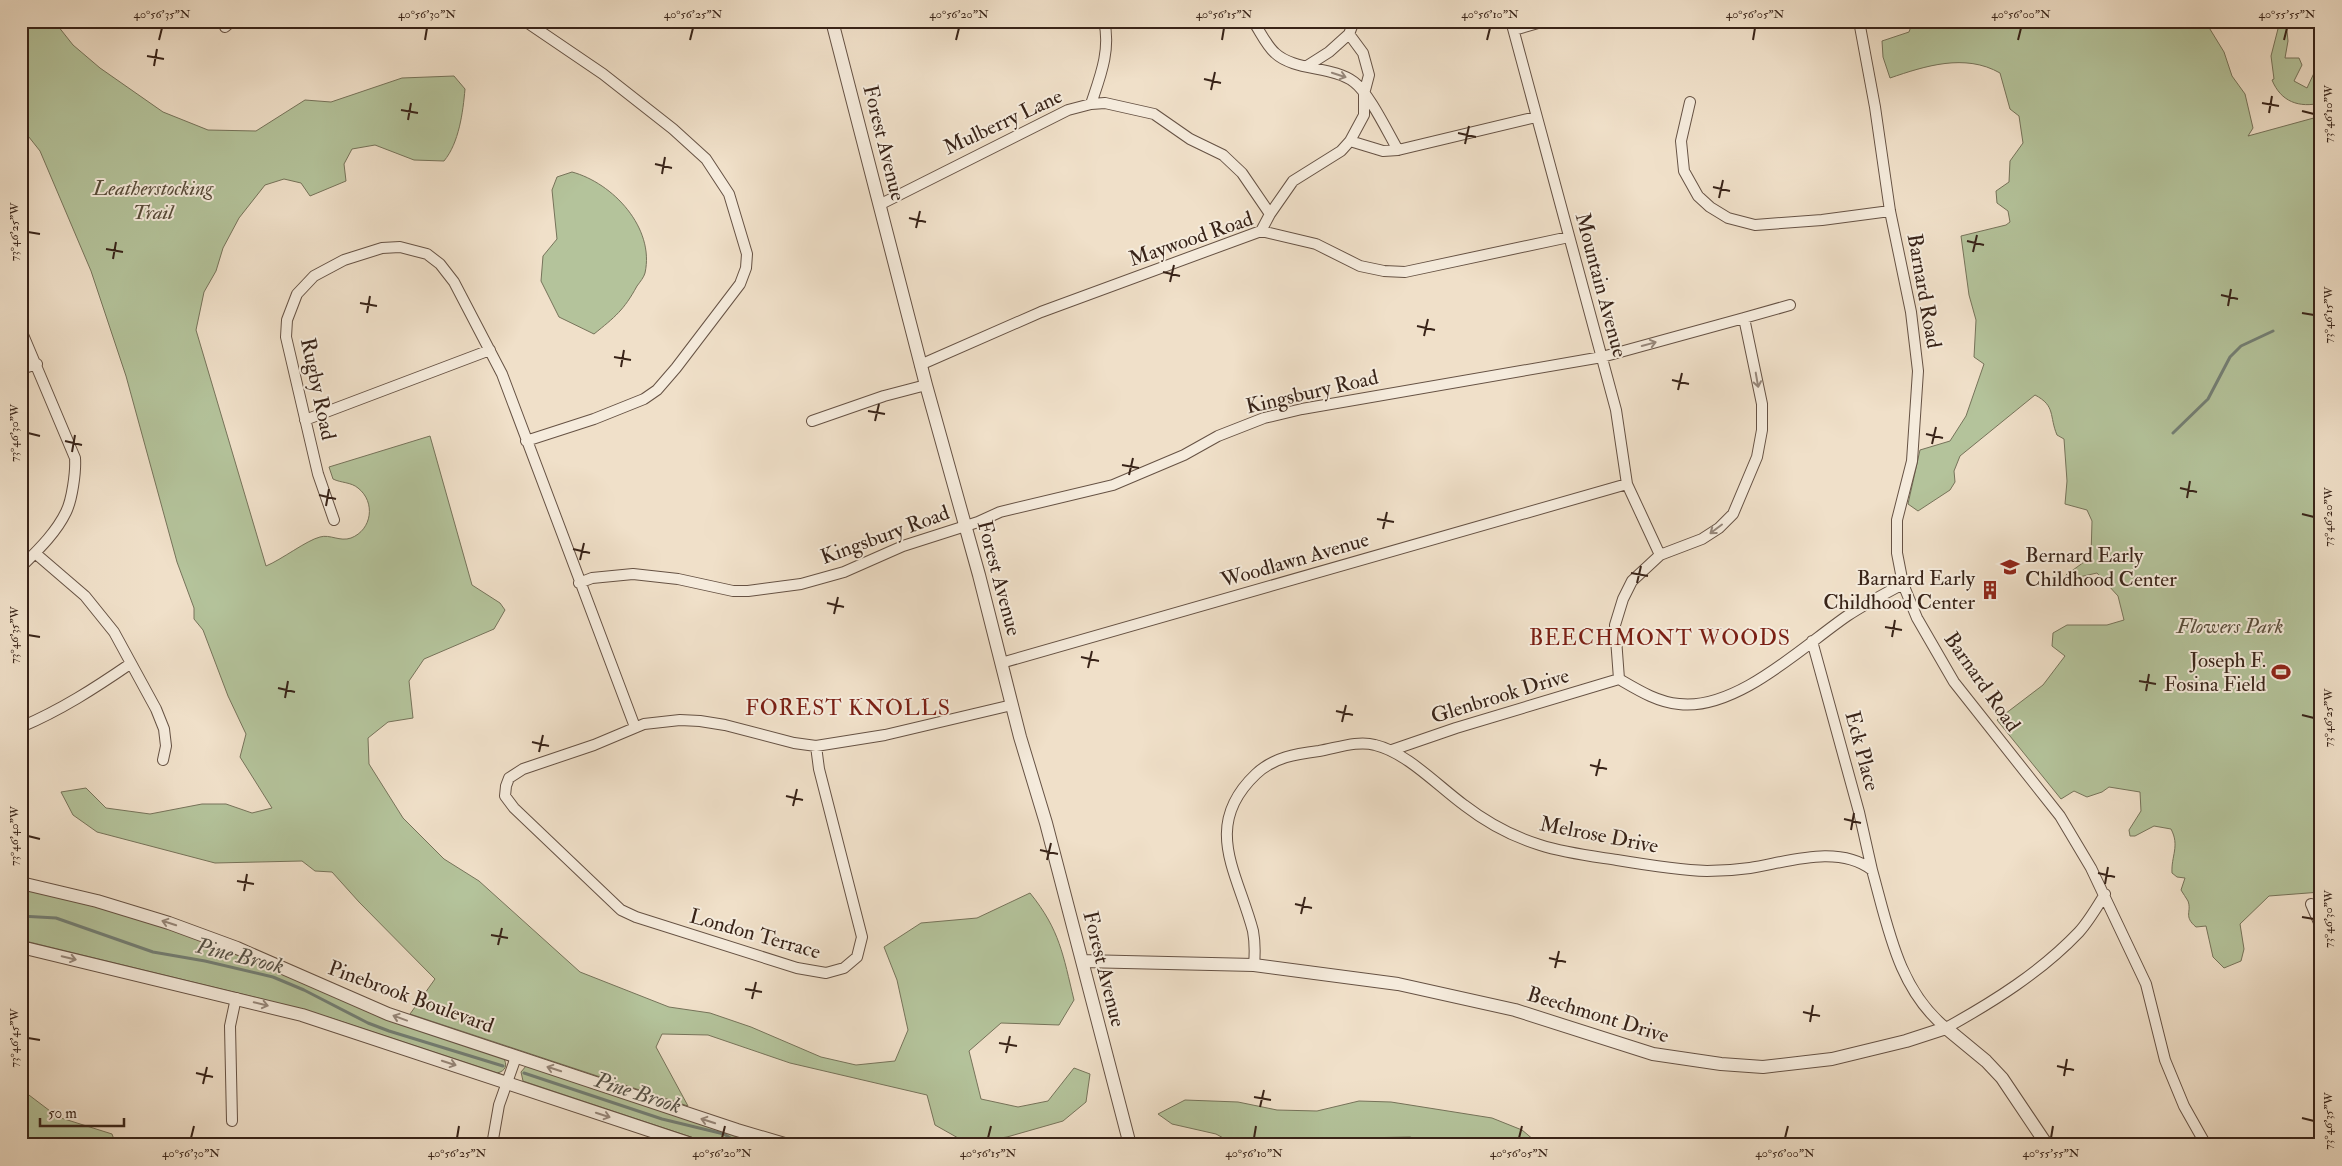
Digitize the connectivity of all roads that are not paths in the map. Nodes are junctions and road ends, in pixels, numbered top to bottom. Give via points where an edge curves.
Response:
1 (525, 21) edge
2 (832, 21) edge
3 (1104, 21) edge
4 (1253, 21) edge
5 (1354, 21) edge
6 (1545, 21) edge
7 (1859, 21) edge
8 (1513, 26) edge
9 (1349, 34) junction
10 (1307, 66) junction
11 (1364, 94) junction
12 (1690, 102) dead end
13 (1091, 104) junction
14 (1536, 116) junction
15 (1350, 141) junction
16 (1398, 150) junction
17 (879, 205) junction
18 (1890, 211) junction
19 (1270, 214) junction
20 (1261, 231) junction
21 (1569, 238) junction
22 (1790, 305) dead end
23 (1744, 318) junction
24 (21, 330) edge
25 (490, 350) junction
26 (1602, 357) junction
27 (37, 364) junction
28 (920, 365) junction
29 (21, 369) edge
30 (926, 385) junction
31 (305, 420) junction
32 (812, 421) dead end
33 (526, 441) junction
34 (1627, 484) junction
35 (334, 520) dead end
36 (965, 526) junction
37 (34, 553) junction
38 (1660, 555) junction
39 (21, 567) edge
40 (579, 583) junction
41 (1903, 584) junction
42 (1812, 641) junction
43 (1001, 663) junction
44 (130, 664) junction
45 (1619, 679) junction
46 (1012, 705) junction
47 (21, 727) edge
48 (635, 727) junction
49 (816, 746) junction
50 (1392, 750) junction
51 (163, 760) dead end
52 (1872, 870) junction
53 (21, 883) edge
54 (2105, 894) junction
55 (2311, 904) dead end
56 (2321, 927) edge
57 (21, 947) edge
58 (1082, 961) junction
59 (1254, 965) junction
60 (236, 998) junction
61 (1946, 1028) junction
62 (516, 1057) junction
63 (507, 1083) junction
64 (232, 1121) dead end
65 (492, 1145) edge
66 (694, 1145) edge
67 (788, 1145) edge
68 (1130, 1145) edge
69 (2047, 1145) edge
70 (2206, 1145) edge

1 - 33 street via 603,74 706,159 729,194 747,254 740,284 657,390 644,399 594,419
2 - 17 street, Forest Avenue
3 - 13 street via 1106,54
4 - 10 street via 1274,52 1283,59
5 - 9 street
6 - 8 street
7 - 18 street, Barnard Road
8 - 14 street, Mountain Avenue
9 - 10 street
9 - 11 street via 1363,53 1369,75
10 -> 11 street via 1345,77 1356,83
11 - 15 street via 1364,115
11 - 16 street
12 - 18 street via 1680,141 1684,171 1698,196 1728,218 1741,223 1764,224
13 - 17 street, Mulberry Lane via 1068,110
13 - 19 street, Mulberry Lane via 1126,106 1154,114 1190,139 1223,155 1242,173
14 - 16 street
14 - 21 street, Mountain Avenue
15 - 16 street via 1383,151
15 - 19 street via 1341,151 1293,181
17 - 28 street, Forest Avenue
18 - 41 street, Barnard Road via 1911,312 1918,371 1912,461 1897,520 1897,553
19 - 20 street
20 - 21 street, Maywood Road via 1316,244 1360,266 1398,272
20 - 28 street, Maywood Road via 1041,312
21 - 26 street, Mountain Avenue
22 - 23 street, Kingsbury Road
26 -> 23 street, Kingsbury Road
23 -> 38 street via 1762,404 1757,457 1732,514 1719,528 1702,539
24 - 27 street
25 - 31 street
25 - 31 street, Rugby Road via 454,282 427,254 400,247 382,248 344,260 308,282 297,294 287,320 286,337
25 - 33 street, Rugby Road
26 - 34 street, Mountain Avenue via 1616,410
26 - 36 street, Kingsbury Road via 1264,418 1113,485 1000,512
27 - 29 street
27 - 37 street via 75,458 76,469 67,512
28 - 30 street, Forest Avenue
30 - 32 street
30 - 36 street, Forest Avenue
31 - 35 street, Rugby Road via 318,474
33 - 40 street, Rugby Road
34 - 38 street, Mountain Avenue
34 - 43 street, Woodlawn Avenue
36 - 40 street, Kingsbury Road via 903,546 844,572 801,584 748,592 633,574 592,578
36 - 43 street, Forest Avenue
37 - 39 street
37 - 44 street via 103,615
38 - 45 street via 1632,581 1618,614 1615,639
40 - 48 street, Rugby Road
41 - 42 street via 1870,601
41 - 54 street, Barnard Road via 1917,618 1950,676 2060,816
42 - 45 street via 1782,666 1728,695 1704,703 1680,705 1664,702
42 - 52 street, Eck Place
43 - 46 street, Forest Avenue
44 - 47 street via 70,704
44 - 51 street via 164,729 166,746
45 - 50 street, Glenbrook Drive
46 - 49 street via 885,735
46 - 58 street, Forest Avenue
48 - 49 street via 680,720 700,721 794,744
48 - 49 street, London Terrace via 523,769 509,778 505,796 622,910 671,930 797,968 826,973 844,968 857,957 862,937
50 - 52 street, Melrose Drive via 1496,825 1520,838 1570,852 1674,869 1708,871 1822,856 1849,858
50 - 59 street, Melrose Drive via 1373,744 1347,745 1278,759 1257,773 1237,797 1229,816 1227,844 1229,862 1253,930
52 - 61 street via 1894,953 1932,1017
62 -> 53 street, Pinebrook Boulevard via 388,1014 177,925
54 - 61 street via 2079,931 2052,957 1996,998
54 - 70 street, Barnard Road via 2146,984 2170,1074
55 - 56 street
57 -> 60 street
58 - 59 street, Beechmont Drive
58 - 68 street, Forest Avenue
59 - 61 street, Beechmont Drive via 1362,978 1452,994 1515,1010 1653,1054 1706,1063 1763,1067 1817,1061 1849,1056
60 -> 63 street via 331,1024
60 - 64 street via 230,1026
61 - 69 street via 2002,1078
62 - 63 street
67 -> 62 street, Pinebrook Boulevard
63 - 65 street
63 -> 66 street

